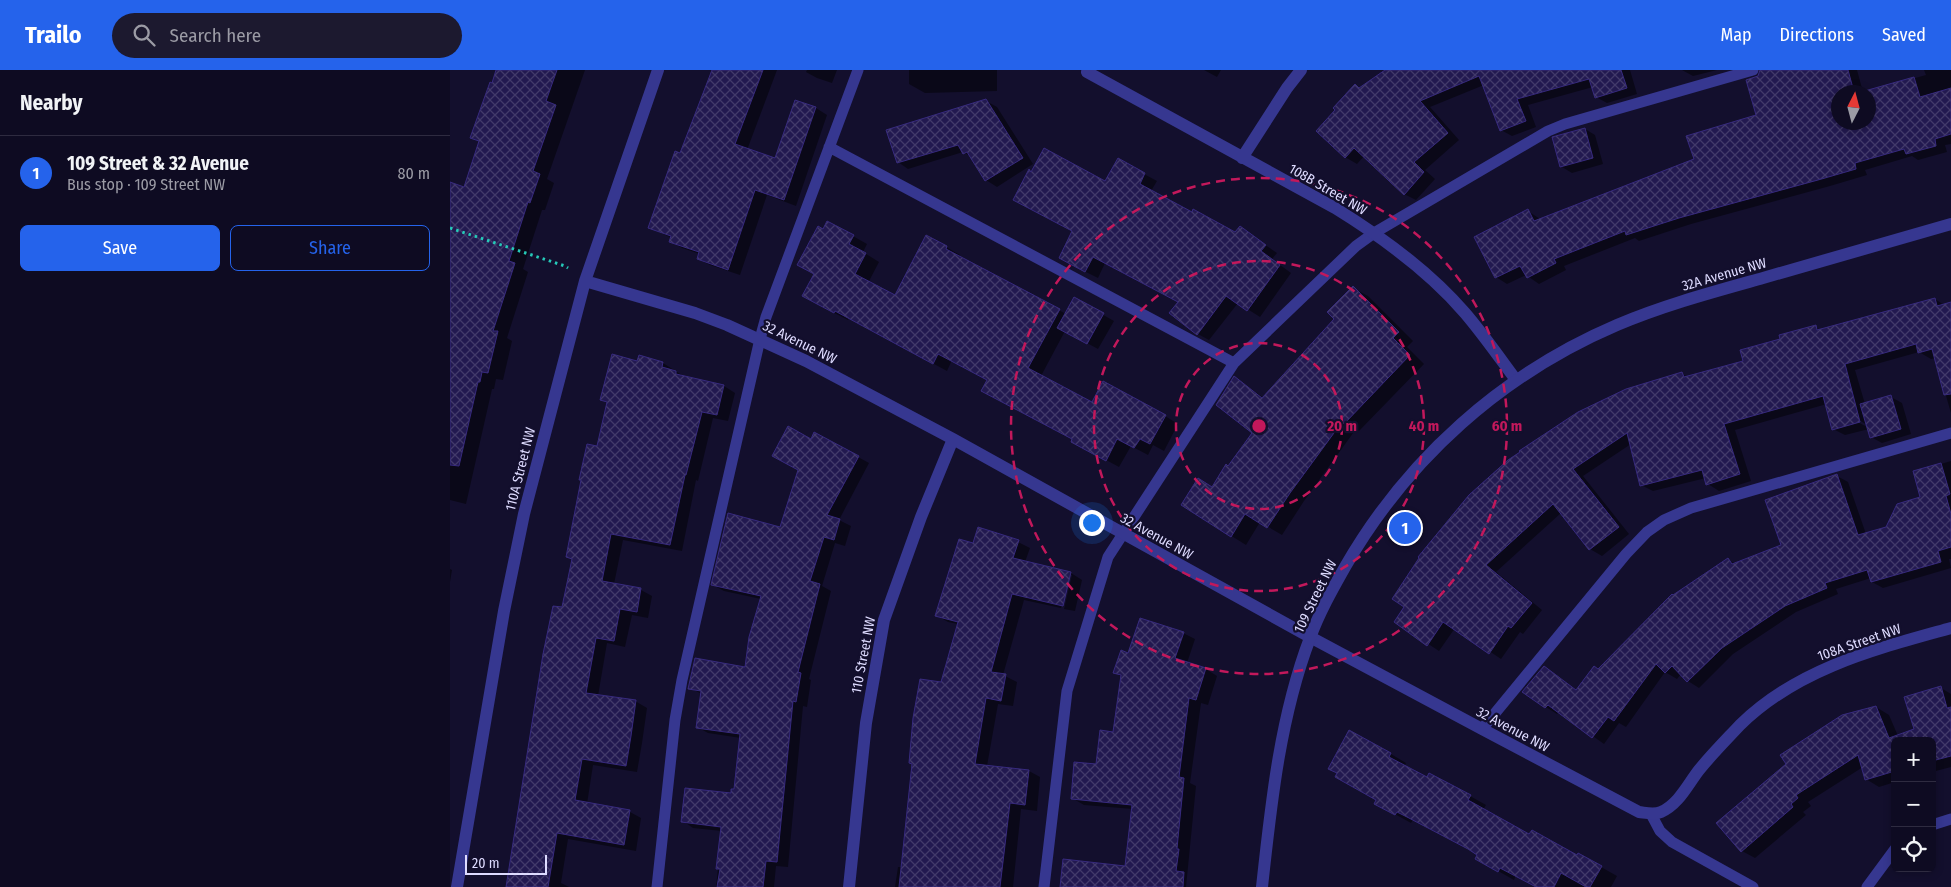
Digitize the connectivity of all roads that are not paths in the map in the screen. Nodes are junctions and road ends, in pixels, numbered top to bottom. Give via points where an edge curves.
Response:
1 (658, 70) edge
2 (858, 70) edge
3 (1301, 70) edge
4 (1753, 70) edge
5 (1088, 71) edge
6 (830, 146) junction
7 (1242, 158) junction
8 (1951, 224) edge
9 (1374, 233) junction
10 (585, 281) junction
11 (760, 339) junction
12 (1234, 363) junction
13 (1516, 380) junction
14 (1951, 433) edge
15 (953, 439) junction
16 (1123, 535) junction
17 (1951, 628) edge
18 (1310, 637) junction
19 (1482, 729) junction
20 (1651, 814) junction
21 (1951, 819) edge
22 (1936, 824) edge
23 (1891, 854) edge
24 (457, 887) edge
25 (657, 887) edge
26 (849, 887) edge
27 (1044, 887) edge
28 (1262, 887) edge
29 (1753, 887) edge
30 (1867, 887) edge

1 - 10 street, 110A Street NW
2 - 6 lane
3 - 7 street
4 - 9 lane via 1548,131
5 - 7 street, 108B Street NW
6 - 11 lane
6 - 12 lane
7 - 9 street, 108B Street NW
8 - 13 street, 32A Avenue NW via 1668,305 1567,349
9 - 12 lane via 1356,246
9 - 13 street, 108B Street NW via 1419,268 1460,307
10 - 11 street, 32 Avenue NW via 695,313
10 - 24 street, 110A Street NW via 522,524
11 - 15 street, 32 Avenue NW
11 - 25 lane via 682,680
12 - 16 lane
13 - 18 street, 109 Street NW via 1468,416 1427,455 1391,498 1332,588
14 - 19 lane via 1691,508 1664,520 1626,554
15 - 16 street, 32 Avenue NW
15 - 26 street, 110 Street NW via 920,517 884,620 866,723
16 - 18 street, 32 Avenue NW
16 - 27 lane via 1108,557 1067,691
17 - 20 street, 108A Street NW via 1875,649 1829,666 1785,689 1719,746 1678,799 1662,812
18 - 19 street, 32 Avenue NW
18 - 28 street, 109 Street NW via 1286,716
19 - 20 street, 32 Avenue NW via 1626,806
20 - 29 lane via 1660,831 1672,842
21 - 22 lane
23 - 30 lane

